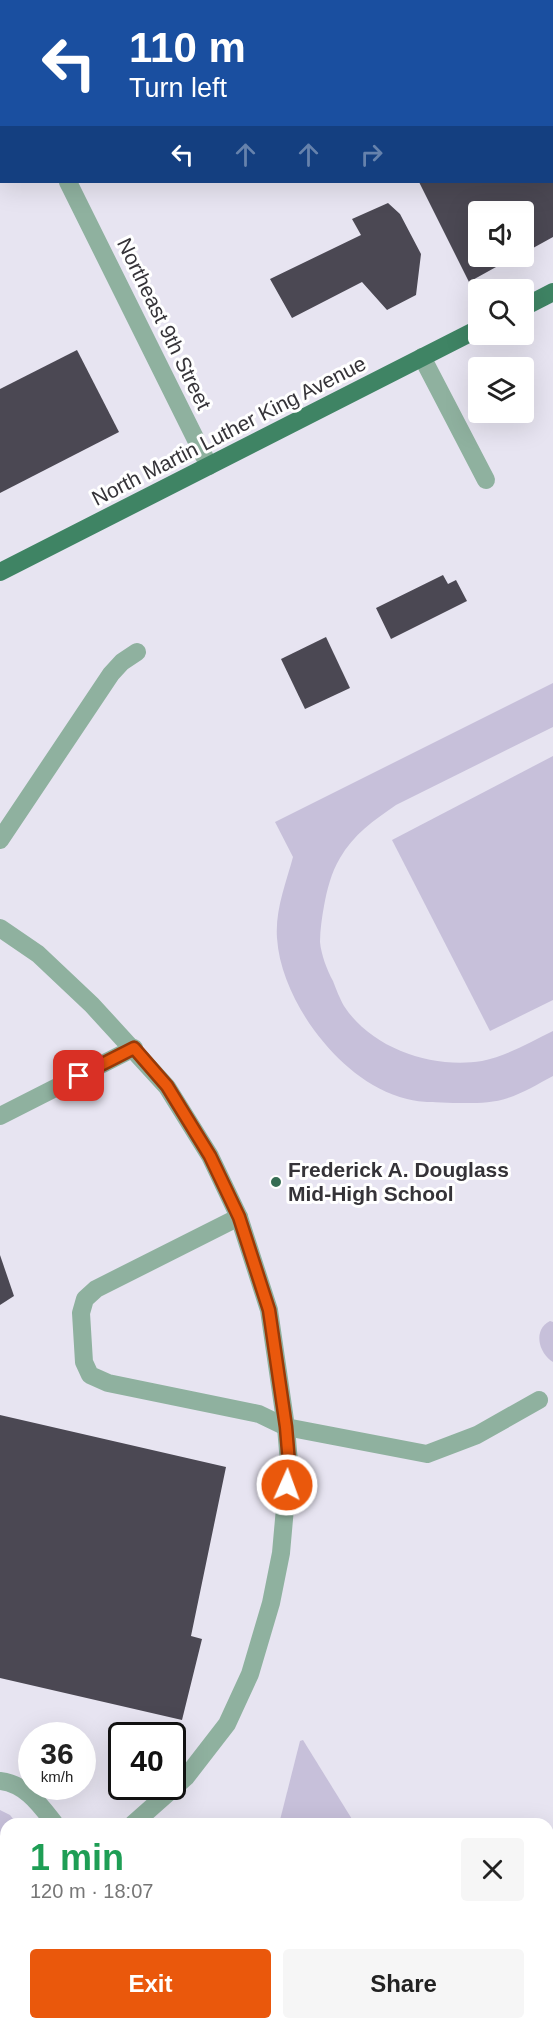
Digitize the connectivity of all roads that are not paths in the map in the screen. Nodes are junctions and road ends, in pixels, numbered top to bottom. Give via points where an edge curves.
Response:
1 (69, 183) edge
2 (553, 292) edge
3 (534, 302) edge
4 (468, 334) edge
5 (422, 357) junction
6 (209, 466) junction
7 (486, 480) dead end
8 (0, 572) edge
9 (138, 652) dead end
10 (0, 840) edge
11 (0, 928) edge
12 (134, 1048) junction
13 (2, 1112) edge
14 (239, 1217) junction
15 (539, 1400) dead end
16 (286, 1427) junction
17 (0, 1781) edge
18 (50, 1818) edge
19 (140, 1818) edge

1 - 6 street, Northeast 9th Street
2 - 3 main road
4 - 5 main road, North Martin Luther King Avenue
5 - 6 main road, North Martin Luther King Avenue
5 - 7 street
6 - 8 main road, North Martin Luther King Avenue
9 - 10 street via 111,674
11 - 12 street via 38,954
12 - 13 street
12 - 14 street via 167,1086 210,1156
14 - 16 street via 269,1310
14 - 16 street via 96,1289 86,1299 81,1313 84,1362 90,1375 108,1383 259,1414
15 - 16 street via 477,1435 427,1454
16 - 19 street via 289,1463 281,1553 250,1674 227,1724 186,1777
17 - 18 street via 33,1796

